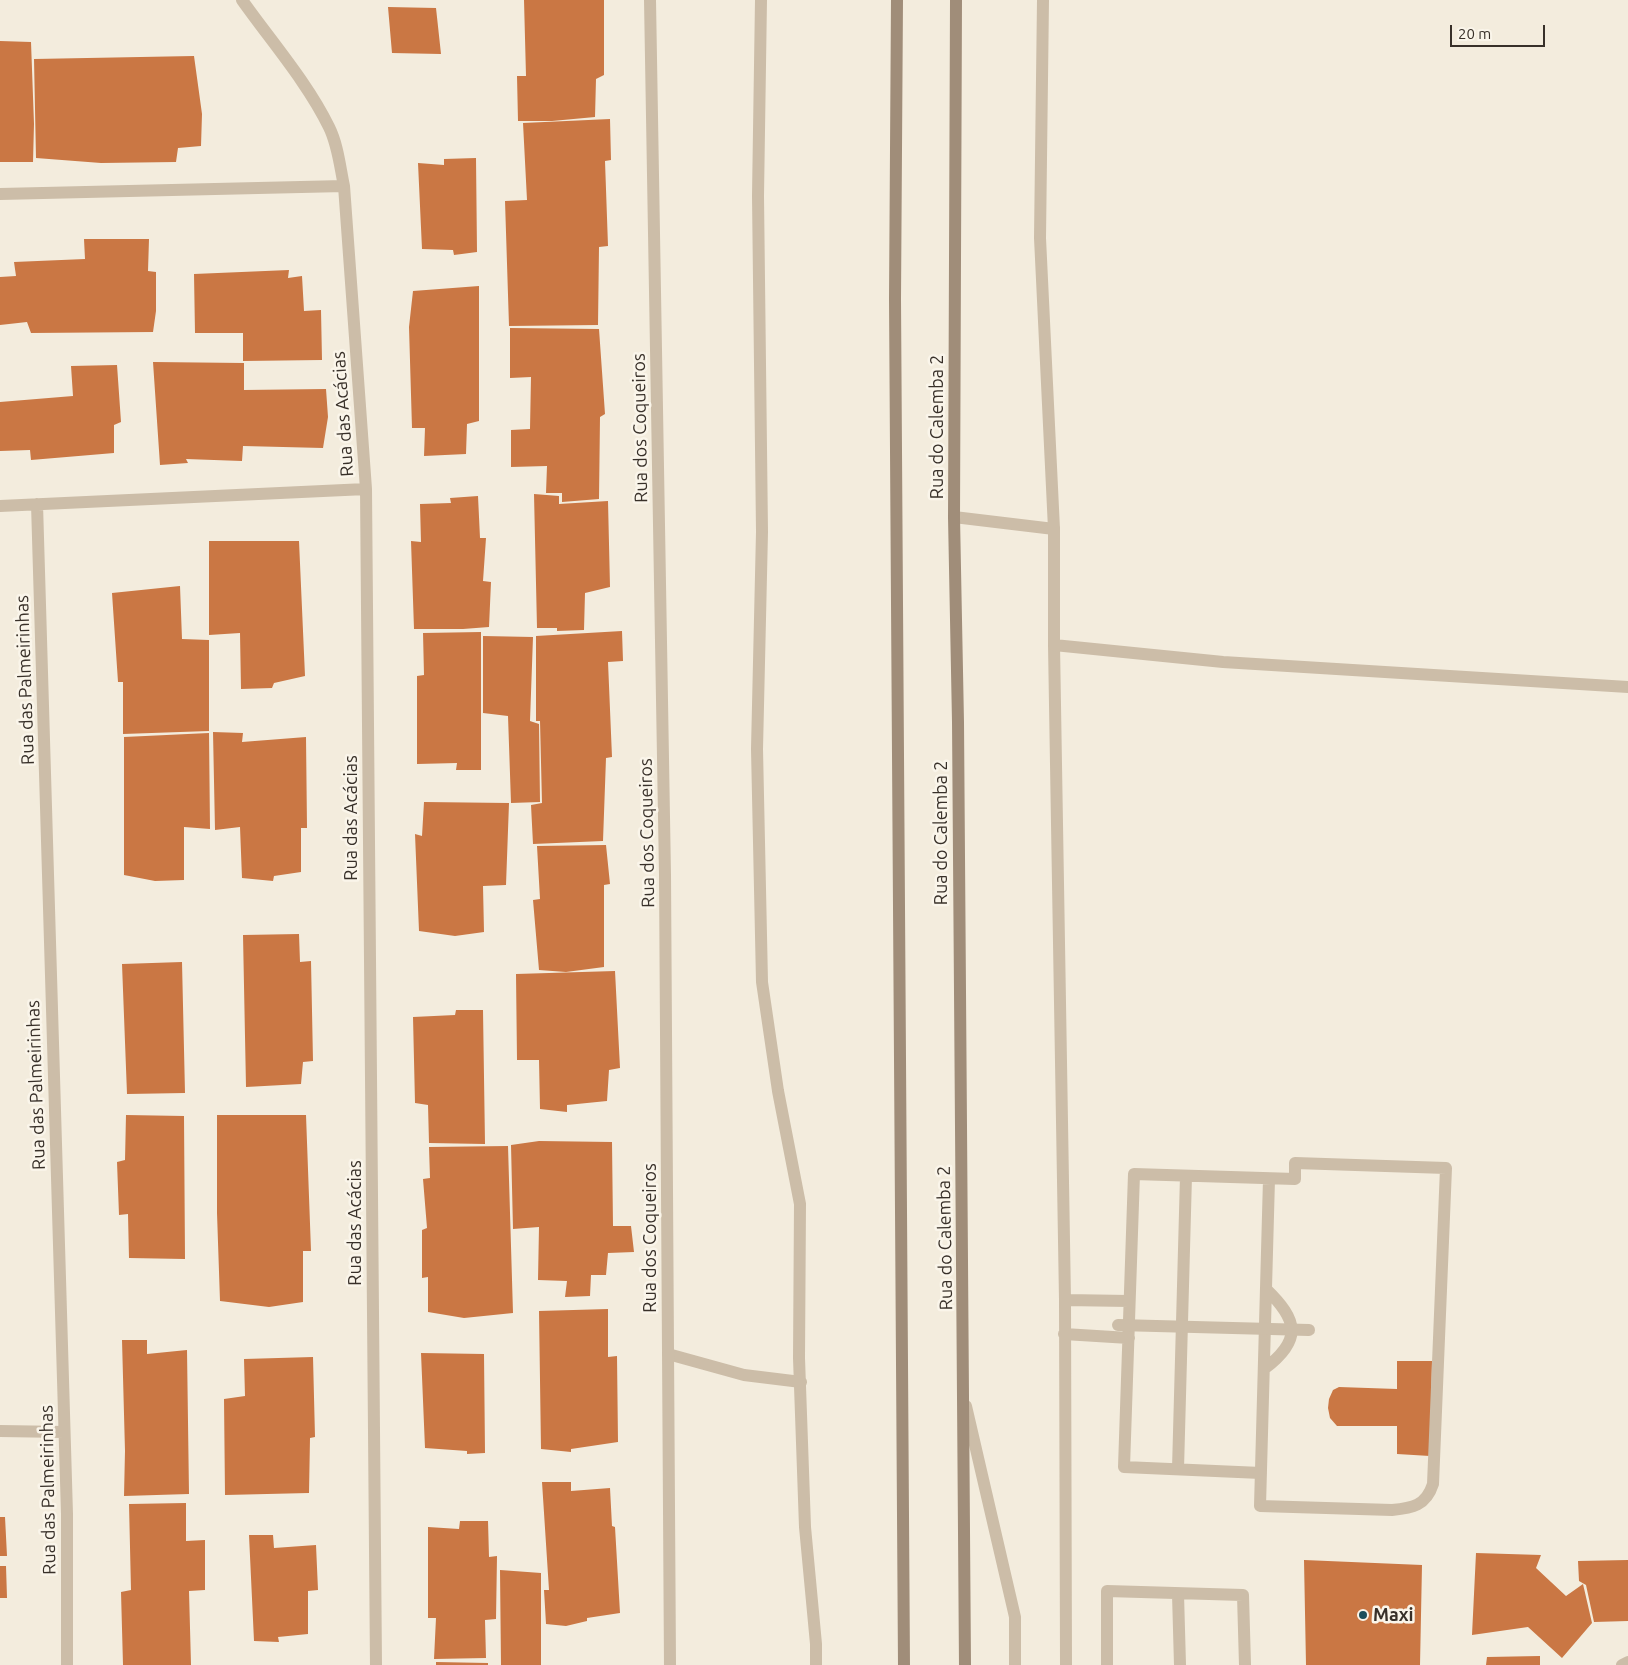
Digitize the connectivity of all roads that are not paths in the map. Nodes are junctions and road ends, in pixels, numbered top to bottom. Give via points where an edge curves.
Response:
1 (242, 0) edge
2 (650, 0) edge
3 (761, 0) edge
4 (897, 0) edge
5 (956, 0) edge
6 (1043, 0) edge
7 (344, 186) junction
8 (0, 194) edge
9 (366, 489) junction
10 (37, 504) junction
11 (0, 506) edge
12 (954, 517) junction
13 (1054, 529) junction
14 (1054, 645) junction
15 (1628, 687) edge
16 (1186, 1176) junction
17 (1268, 1179) junction
18 (1266, 1289) junction
19 (1065, 1300) junction
20 (1130, 1301) junction
21 (1182, 1326) junction
22 (1125, 1329) junction
23 (1265, 1329) junction
24 (1292, 1329) junction
25 (1309, 1330) dead end
26 (1064, 1334) junction
27 (668, 1354) junction
28 (1264, 1369) junction
29 (801, 1382) junction
30 (964, 1396) junction
31 (0, 1431) edge
32 (64, 1432) junction
33 (1178, 1469) junction
34 (1261, 1473) junction
35 (1178, 1594) junction
36 (1628, 1662) edge
37 (67, 1665) edge
38 (376, 1665) edge
39 (670, 1665) edge
40 (816, 1665) edge
41 (904, 1665) edge
42 (965, 1665) edge
43 (1015, 1665) edge
44 (1066, 1665) edge
45 (1107, 1665) edge
46 (1180, 1665) edge
47 (1245, 1665) edge
48 (1622, 1665) edge

1 - 7 street, Rua das Acácias via 329,128
2 - 27 street, Rua dos Coqueiros via 665,854
3 - 29 street via 758,196 762,504 757,749 762,982 778,1091 800,1204
4 - 41 main road via 895,299
5 - 12 main road, Rua do Calemba 2
6 - 13 street via 1040,238
7 - 8 street
7 - 9 street, Rua das Acácias
9 - 10 street
9 - 38 street, Rua das Acácias
10 - 11 street
10 - 32 street, Rua das Palmeirinhas
12 - 13 street
12 - 30 main road, Rua do Calemba 2
13 - 14 street
14 - 15 street via 1223,662
14 - 19 street
16 - 17 street
16 - 20 street via 1134,1174
16 - 21 street
17 - 18 street
17 - 34 street via 1295,1179 1295,1163 1446,1168 1434,1467 1430,1493 1420,1504 1402,1509 1260,1506
18 - 23 street
18 - 24 street via 1284,1307
19 - 20 street
19 - 26 street
20 - 22 street
21 - 22 street
21 - 23 street
21 - 33 street
22 - 26 street
22 - 33 street via 1124,1467
23 - 24 street
23 - 28 street
24 - 25 street
24 - 28 street via 1289,1343
26 - 44 street
27 - 29 street via 744,1375
27 - 39 street, Rua dos Coqueiros
28 - 34 street
29 - 40 street via 805,1527
30 - 42 main road, Rua do Calemba 2
30 - 43 street via 1015,1617
31 - 32 street
32 - 37 street, Rua das Palmeirinhas
33 - 34 street
35 - 45 street via 1107,1591
35 - 46 street
35 - 47 street via 1244,1594
36 - 48 street

